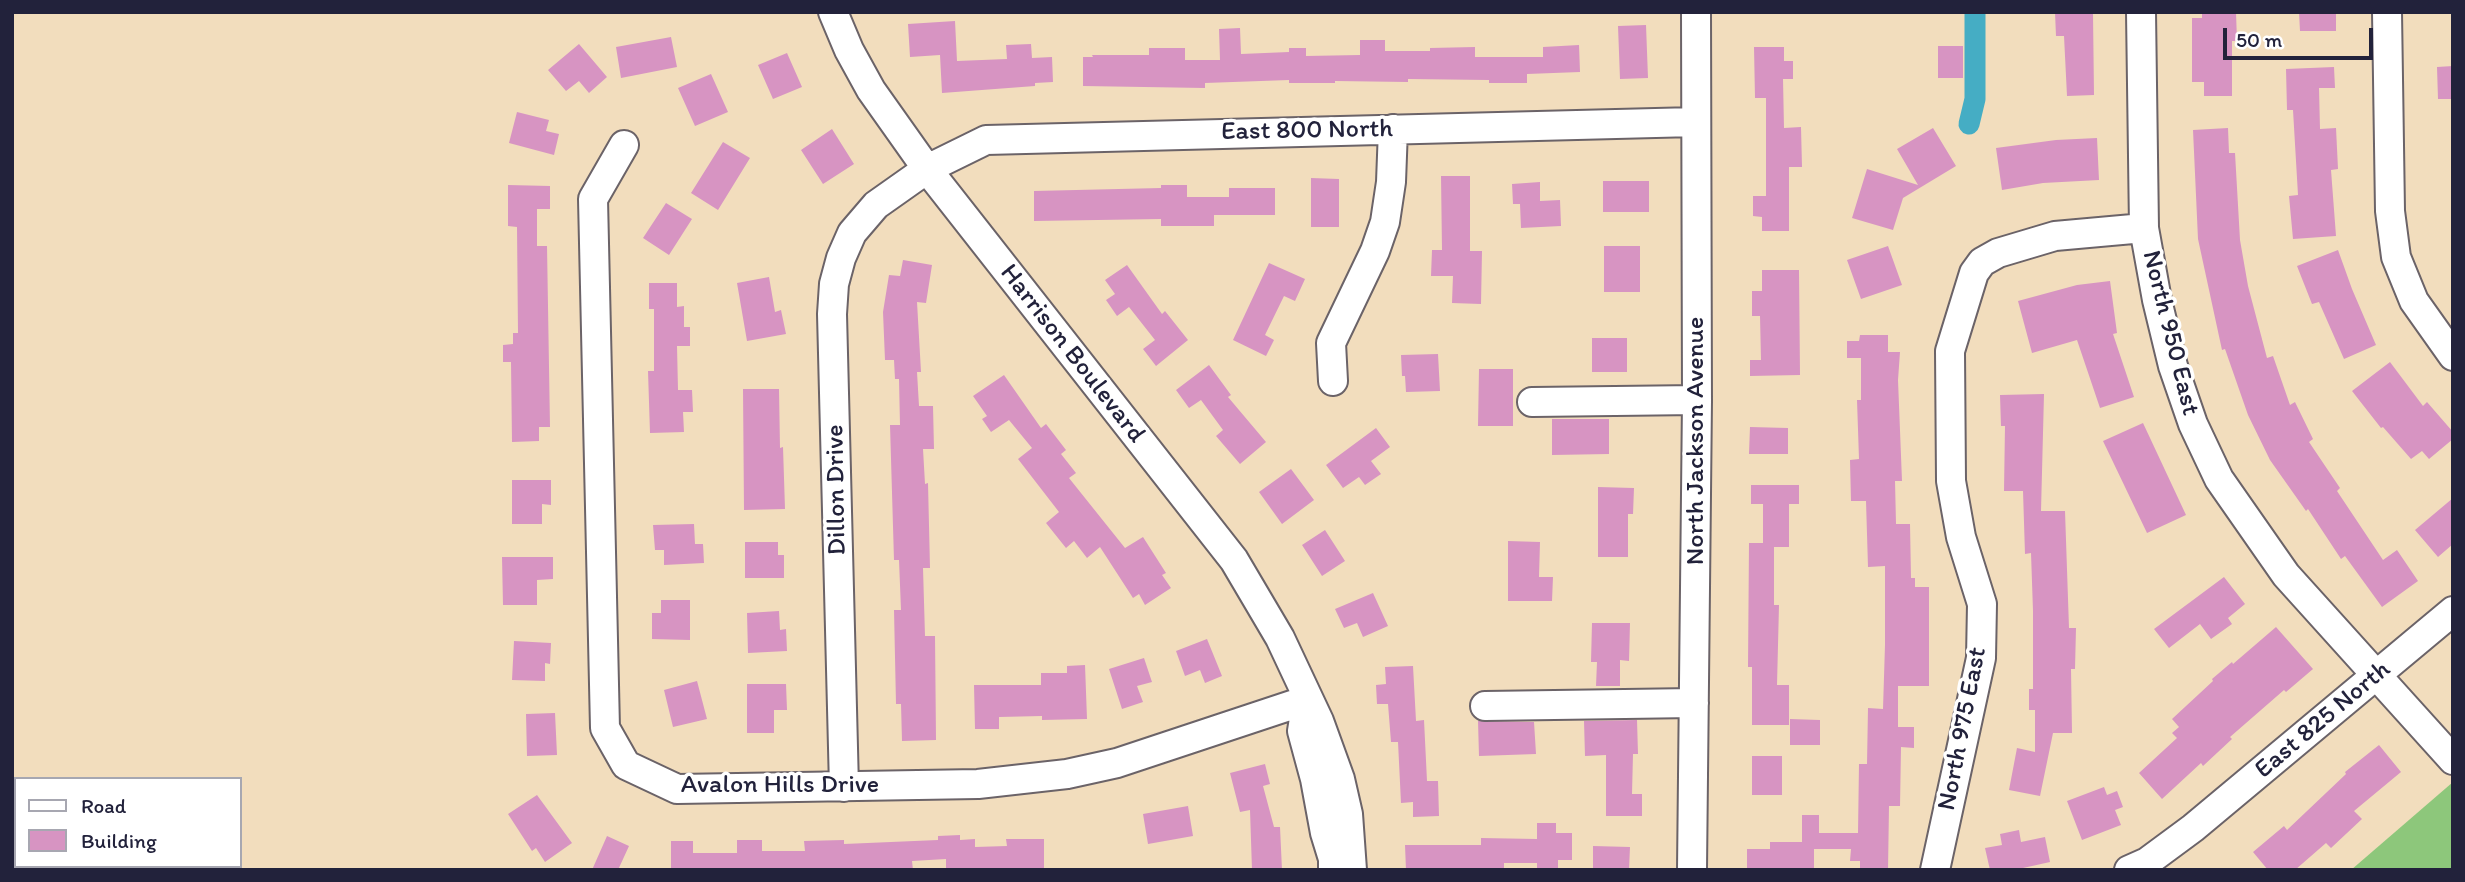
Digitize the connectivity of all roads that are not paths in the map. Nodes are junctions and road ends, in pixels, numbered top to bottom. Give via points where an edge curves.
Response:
1 (833, 12) edge
2 (1696, 12) edge
3 (2141, 12) edge
4 (2387, 12) edge
5 (1695, 122) junction
6 (1393, 129) junction
7 (624, 145) dead end
8 (927, 169) junction
9 (876, 205) joint
10 (2144, 228) junction
11 (2453, 356) edge
12 (1333, 380) dead end
13 (1697, 400) junction
14 (1532, 402) dead end
15 (2453, 611) edge
16 (2378, 675) junction
17 (1307, 699) junction
18 (1694, 703) junction
19 (1485, 706) dead end
20 (2453, 760) edge
21 (844, 787) junction
22 (1333, 870) edge
23 (1352, 870) edge
24 (1692, 870) edge
25 (1935, 870) edge
26 (2129, 870) edge

1 - 8 street, Harrison Boulevard via 871,90
2 - 5 street, North Jackson Avenue
3 - 10 street, North 950 East
4 - 11 street via 2390,211 2396,257 2414,301
5 - 6 street, East 800 North
5 - 13 street, North Jackson Avenue
6 - 8 street, East 800 North via 986,140
6 - 12 street via 1385,222 1331,342
7 - 21 street, Avalon Hills Drive via 593,199 605,728 626,765 677,789
8 - 9 street, East 800 North
8 - 17 street, Harrison Boulevard via 1234,560 1280,638
9 - 21 street, Dillon Drive via 852,233 841,258 832,314
10 - 16 street, North 950 East via 2173,366 2218,480 2286,575
10 - 25 street, North 975 East via 2056,236 1998,254 1982,262 1974,273 1950,351 1951,481 1961,537 1982,604 1981,658
13 - 14 street
13 - 18 street, North Jackson Avenue
15 - 16 street, East 825 North
16 - 20 street, North 950 East
16 - 26 street, East 825 North via 2193,828
17 - 21 street, Avalon Hills Drive via 1117,763 1067,774 978,784
17 - 22 street via 1302,731
17 - 23 street, Harrison Boulevard via 1340,779
18 - 19 street
18 - 24 street, North Jackson Avenue

